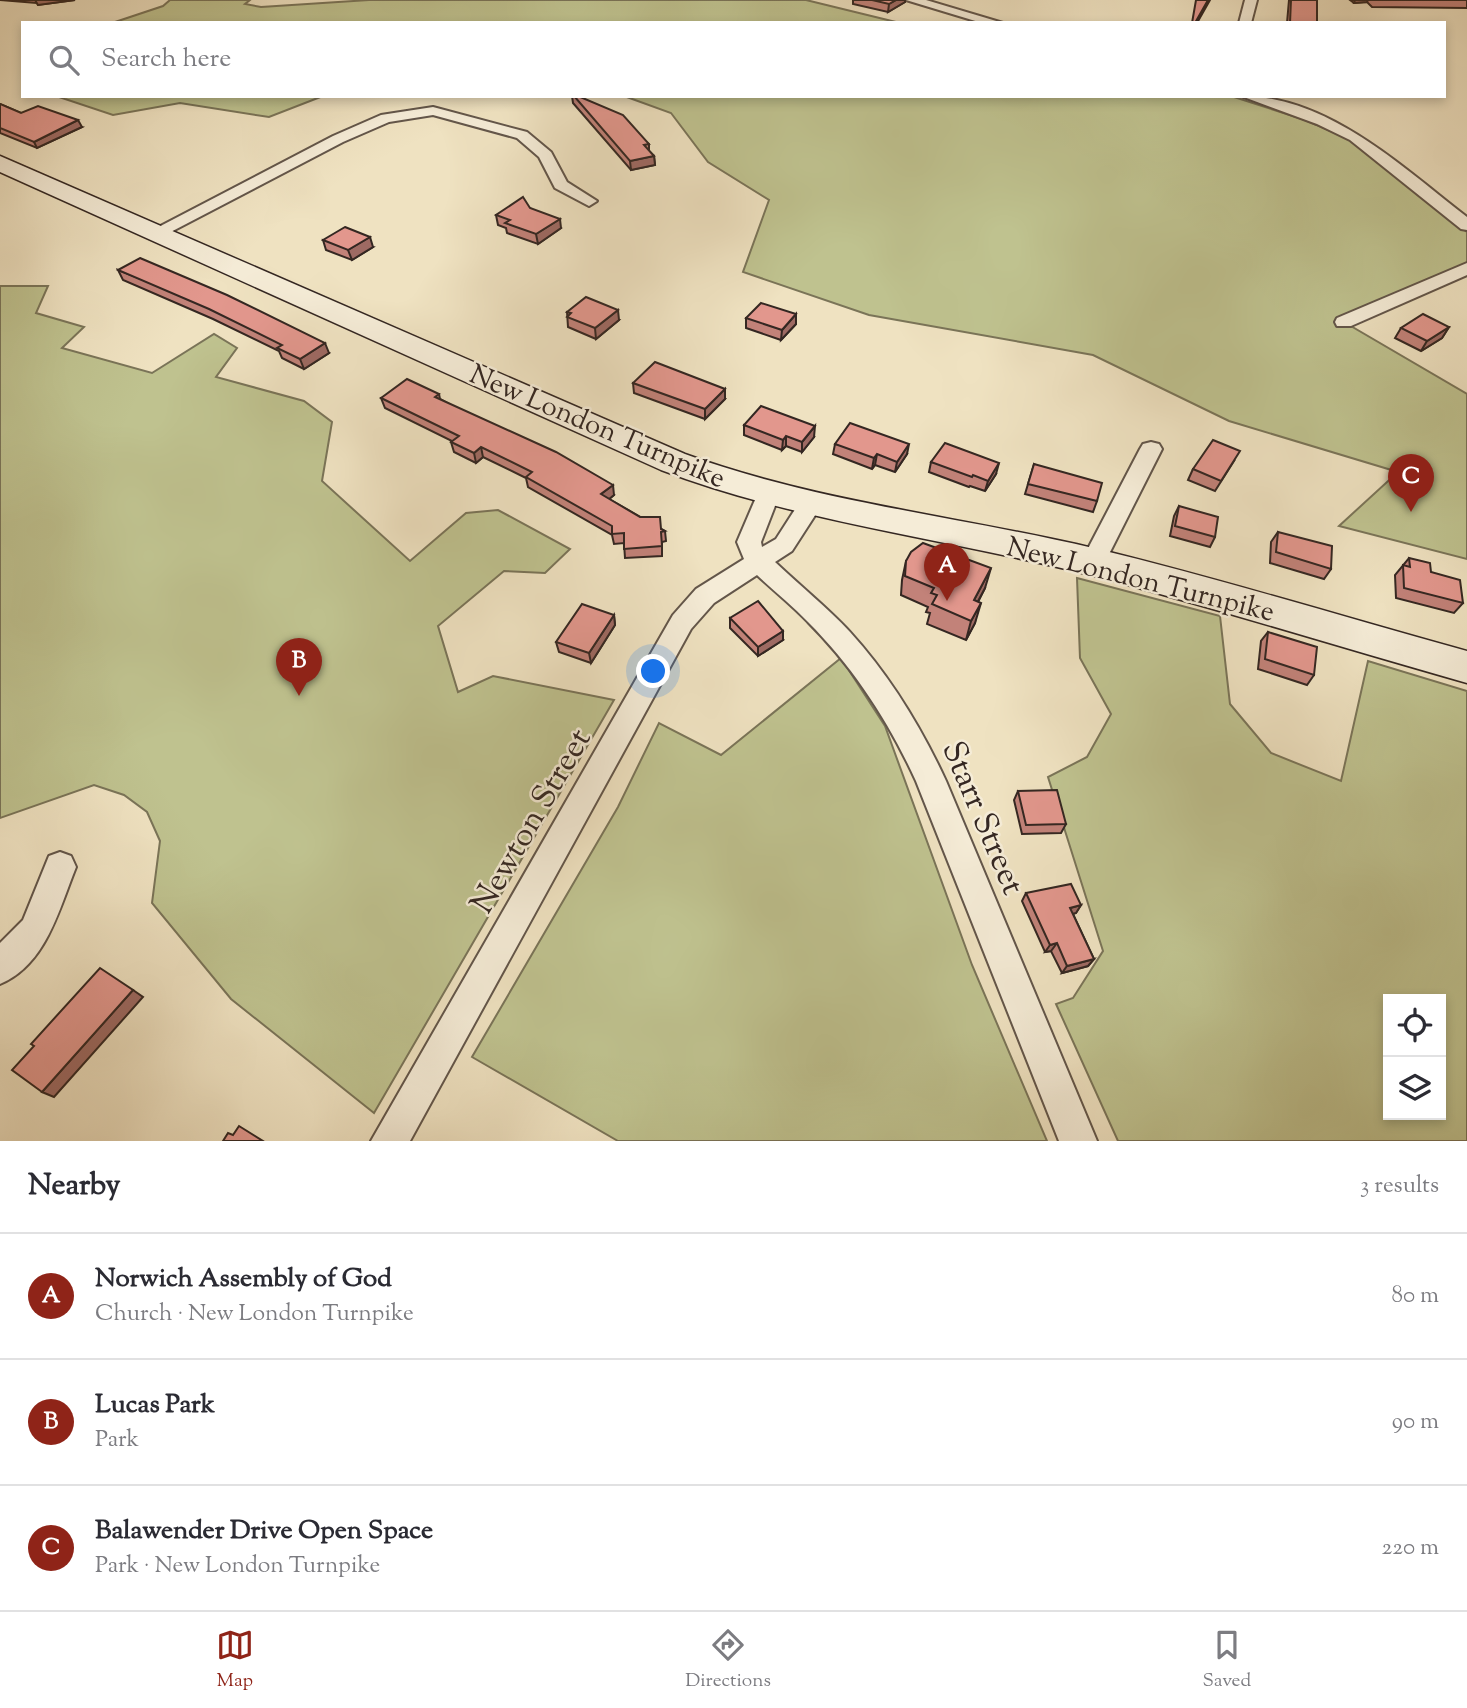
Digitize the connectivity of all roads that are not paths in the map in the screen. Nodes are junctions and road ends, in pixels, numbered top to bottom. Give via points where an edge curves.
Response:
1 (912, 0) edge
2 (1251, 0) edge
3 (990, 21) edge
4 (1246, 21) edge
5 (1254, 98) edge
6 (0, 163) edge
7 (589, 201) dead end
8 (1467, 225) edge
9 (157, 232) junction
10 (1467, 268) edge
11 (1344, 322) dead end
12 (1151, 449) dead end
13 (769, 493) junction
14 (811, 503) junction
15 (761, 562) junction
16 (1093, 562) junction
17 (1467, 667) edge
18 (60, 867) dead end
19 (0, 967) edge
20 (390, 1141) edge
21 (1078, 1141) edge

1 - 3 street
2 - 4 street
5 - 8 street via 1355,136
6 - 9 main road, New London Turnpike
7 - 9 street via 561,185 546,155 522,135 433,111 386,118 338,139
9 - 13 main road, New London Turnpike via 673,462
10 - 11 street
12 - 16 street
13 - 14 main road, New London Turnpike
13 - 15 street via 749,542
14 - 15 street via 788,541
14 - 16 main road, New London Turnpike
15 - 20 street, Newton Street via 705,596 682,622
15 - 21 street, Starr Street via 857,657 909,736
16 - 17 main road, New London Turnpike
18 - 19 street via 35,931

